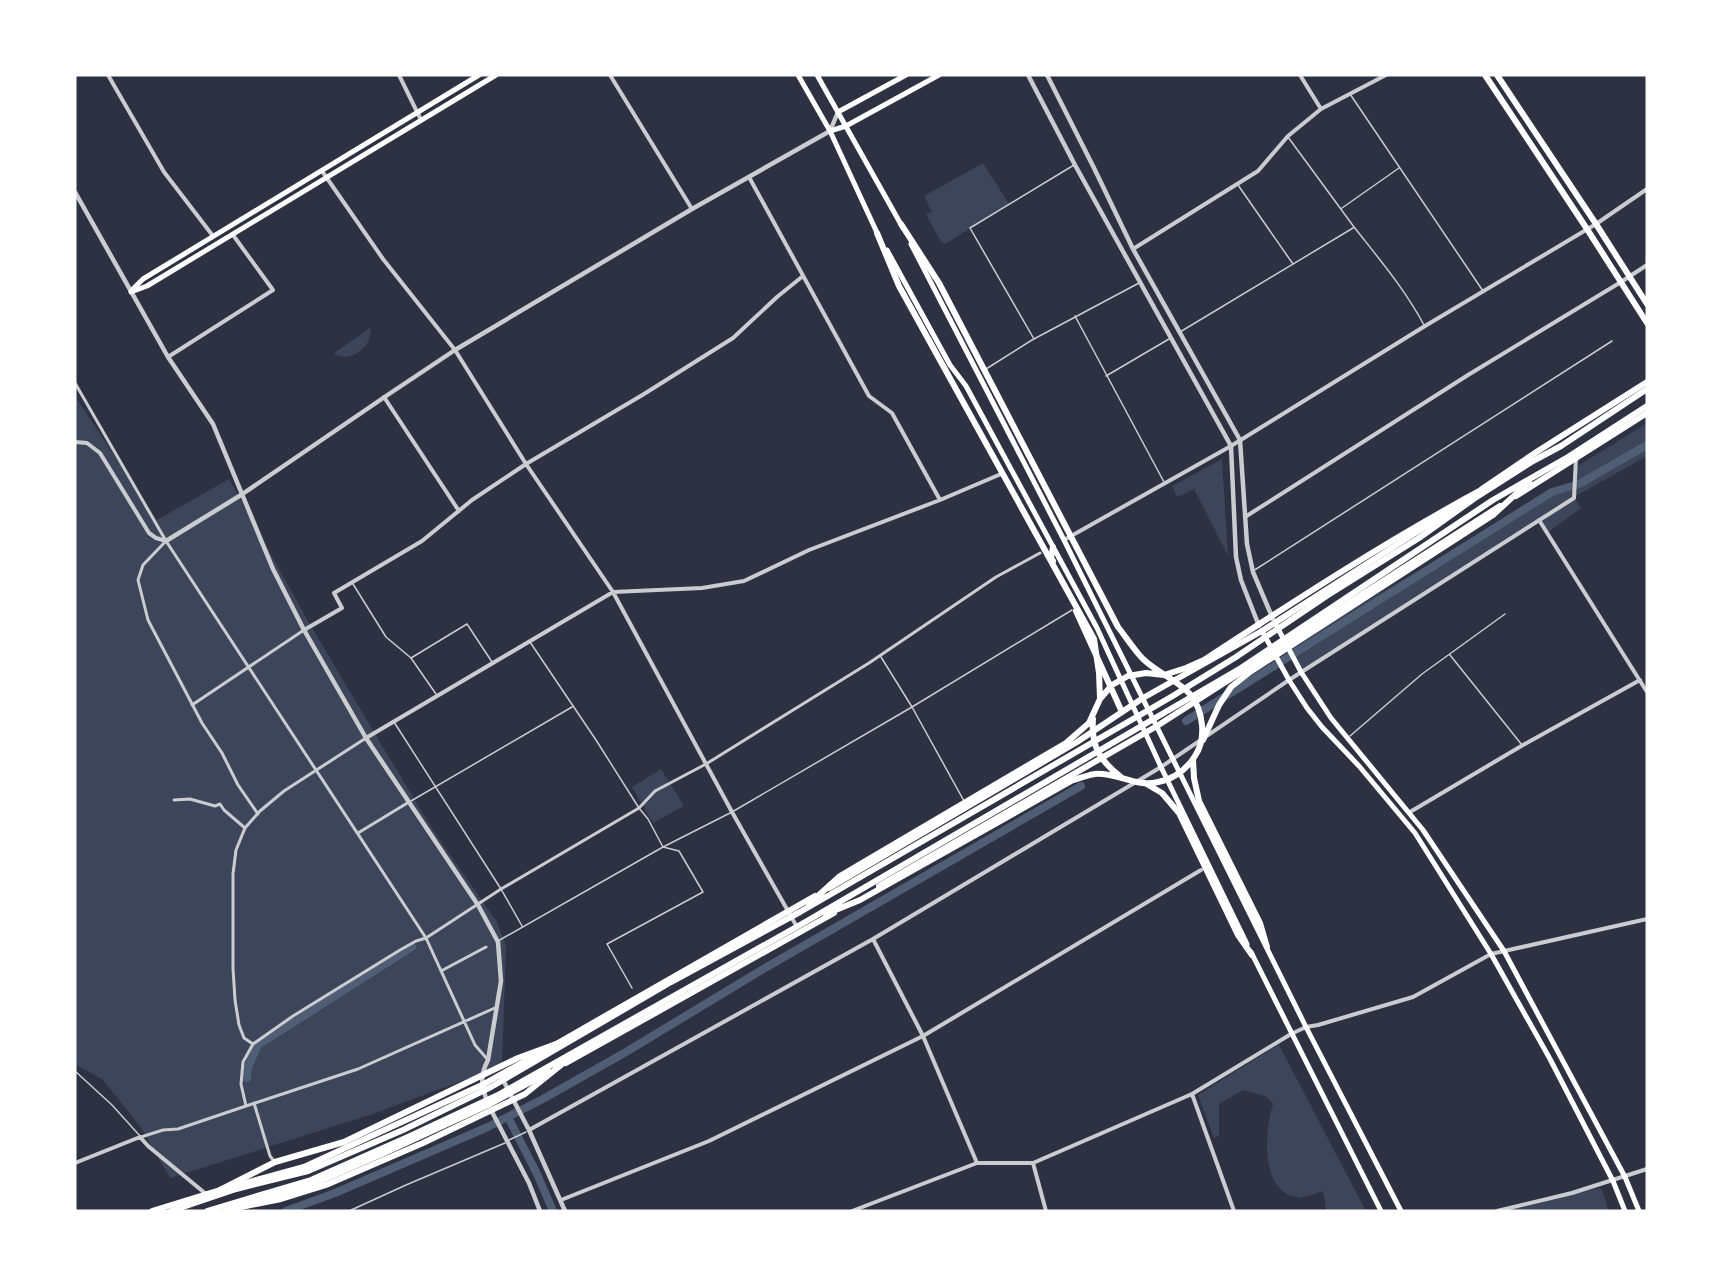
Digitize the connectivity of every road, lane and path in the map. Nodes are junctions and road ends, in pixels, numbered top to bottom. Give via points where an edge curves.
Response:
1 (108, 75) edge
2 (399, 75) edge
3 (480, 75) edge
4 (496, 75) edge
5 (610, 75) edge
6 (798, 75) edge
7 (817, 75) edge
8 (906, 75) edge
9 (939, 75) edge
10 (1028, 75) edge
11 (1047, 75) edge
12 (1300, 75) edge
13 (1386, 75) edge
14 (1485, 75) edge
15 (1497, 75) edge
16 (1350, 93) junction
17 (1320, 109) junction
18 (838, 112) junction
19 (417, 113) junction
20 (422, 120) junction
21 (846, 126) junction
22 (830, 131) junction
23 (1288, 136) junction
24 (1075, 165) junction
25 (1400, 167) junction
26 (322, 171) junction
27 (749, 177) junction
28 (327, 178) junction
29 (1237, 184) junction
30 (1647, 189) edge
31 (75, 192) edge
32 (692, 209) junction
33 (1341, 209) junction
34 (901, 224) junction
35 (1596, 224) junction
36 (1355, 227) junction
37 (1587, 229) junction
38 (877, 233) junction
39 (233, 235) junction
40 (213, 236) junction
41 (1133, 249) junction
42 (1293, 264) junction
43 (1647, 265) edge
44 (803, 276) junction
45 (1630, 277) junction
46 (1622, 282) junction
47 (1141, 283) junction
48 (131, 291) junction
49 (1483, 291) junction
50 (1647, 304) edge
51 (1075, 316) junction
52 (1647, 322) edge
53 (1425, 326) junction
54 (1179, 332) junction
55 (1171, 338) junction
56 (1034, 339) junction
57 (1612, 341) dead end
58 (455, 350) junction
59 (168, 357) junction
60 (979, 375) junction
61 (1106, 376) junction
62 (75, 382) edge
63 (1647, 382) edge
64 (1647, 389) edge
65 (384, 397) junction
66 (1647, 406) edge
67 (1647, 413) edge
68 (1240, 441) junction
69 (75, 442) edge
70 (1231, 446) junction
71 (1576, 458) junction
72 (1533, 461) junction
73 (526, 464) junction
74 (1538, 473) junction
75 (1000, 474) dead end
76 (1165, 483) junction
77 (241, 495) junction
78 (940, 500) junction
79 (459, 511) junction
80 (1245, 517) junction
81 (1539, 520) junction
82 (1064, 540) junction
83 (166, 541) junction
84 (1053, 547) junction
85 (1040, 553) dead end
86 (1252, 572) junction
87 (353, 583) junction
88 (613, 592) junction
89 (1072, 610) dead end
90 (1505, 614) dead end
91 (1275, 623) junction
92 (304, 630) junction
93 (1262, 631) junction
94 (530, 642) junction
95 (1287, 647) junction
96 (1449, 654) junction
97 (1274, 655) junction
98 (880, 656) junction
99 (411, 658) junction
100 (493, 663) junction
101 (249, 668) junction
102 (1300, 670) junction
103 (1164, 675) junction
104 (1289, 680) junction
105 (1640, 680) junction
106 (1647, 692) edge
107 (437, 696) junction
108 (1143, 698) junction
109 (1100, 699) junction
110 (192, 705) junction
111 (1132, 705) junction
112 (573, 706) junction
113 (912, 707) junction
114 (1122, 712) junction
115 (1093, 716) junction
116 (393, 722) junction
117 (1157, 726) junction
118 (1145, 732) junction
119 (366, 738) junction
120 (1347, 739) junction
121 (1523, 745) junction
122 (1198, 751) junction
123 (1173, 759) junction
124 (1193, 759) junction
125 (706, 765) junction
126 (1161, 767) junction
127 (316, 770) junction
128 (1121, 777) junction
129 (1144, 783) junction
130 (435, 787) junction
131 (174, 800) dead end
132 (409, 802) junction
133 (967, 807) junction
134 (639, 808) junction
135 (732, 812) junction
136 (1410, 812) junction
137 (258, 814) junction
138 (245, 828) junction
139 (358, 833) junction
140 (663, 847) junction
141 (1201, 870) dead end
142 (501, 889) junction
143 (478, 904) junction
144 (789, 912) junction
145 (800, 912) junction
146 (1647, 919) edge
147 (807, 921) junction
148 (523, 927) junction
149 (800, 933) junction
150 (426, 938) junction
151 (873, 939) junction
152 (498, 942) junction
153 (486, 947) dead end
154 (1267, 948) junction
155 (1504, 951) junction
156 (1491, 954) junction
157 (1252, 956) junction
158 (441, 971) junction
159 (632, 988) dead end
160 (496, 1007) junction
161 (464, 1022) junction
162 (1306, 1027) junction
163 (1291, 1034) junction
164 (579, 1036) junction
165 (923, 1036) junction
166 (253, 1044) junction
167 (585, 1046) junction
168 (488, 1060) junction
169 (75, 1071) edge
170 (501, 1076) junction
171 (482, 1085) junction
172 (511, 1094) junction
173 (1192, 1094) junction
174 (254, 1103) junction
175 (488, 1105) junction
176 (246, 1106) junction
177 (528, 1128) junction
178 (140, 1137) junction
179 (507, 1140) junction
180 (75, 1162) edge
181 (274, 1162) junction
182 (977, 1162) junction
183 (1033, 1163) junction
184 (1647, 1169) edge
185 (1625, 1178) junction
186 (1613, 1180) junction
187 (220, 1190) junction
188 (206, 1194) junction
189 (561, 1200) junction
190 (225, 1210) edge
191 (152, 1211) edge
192 (171, 1211) edge
193 (209, 1211) edge
194 (349, 1211) edge
195 (540, 1211) edge
196 (565, 1211) edge
197 (852, 1211) edge
198 (1046, 1211) edge
199 (1234, 1211) edge
200 (1381, 1211) edge
201 (1401, 1211) edge
202 (1497, 1211) edge
203 (1626, 1211) edge
204 (1639, 1211) edge

1 - 40 street via 164,172
2 - 19 street
3 - 19 main road
4 - 20 main road
5 - 32 street
6 - 22 main road
7 - 18 main road
8 - 18 main road
9 - 21 main road
10 - 24 street
11 - 41 street
12 - 17 street
13 - 16 street
14 - 37 main road
15 - 35 main road
16 - 17 street
16 - 25 lane
17 - 23 street
18 - 21 main road
18 - 22 street
19 - 20 street
19 - 26 main road
20 - 28 main road
21 - 22 main road
21 - 34 main road
22 - 27 street
22 - 38 main road
23 - 29 street via 1258,171
23 - 33 lane
24 - 47 street
24 - 56 lane via 970,228
25 - 33 lane
25 - 49 lane
26 - 28 street
26 - 40 main road
27 - 32 street
27 - 44 street
28 - 39 main road
28 - 58 street via 383,259
29 - 41 street
29 - 42 lane
30 - 35 street
31 - 48 street
32 - 58 street
33 - 36 lane
34 - 60 main road
34 - 103 main road via 939,283 1118,627 1142,659
35 - 37 street
35 - 45 main road
36 - 42 lane
36 - 53 lane
37 - 46 main road
37 - 49 street
38 - 84 main road
38 - 109 main road via 899,286 1094,639
39 - 48 main road via 147,286
39 - 59 street via 273,290
40 - 48 main road via 143,279
41 - 54 street
42 - 54 lane
43 - 45 street
44 - 73 street via 734,338
44 - 78 street via 869,396 892,413
45 - 46 street
45 - 50 main road
46 - 52 main road
46 - 80 street
47 - 51 lane
47 - 55 street
48 - 59 street
49 - 53 street
51 - 56 lane
51 - 61 lane
53 - 68 street
54 - 68 street
55 - 61 lane
55 - 70 street
56 - 60 lane
57 - 86 lane
58 - 65 street
58 - 73 street
59 - 77 street via 213,424
60 - 82 main road
61 - 76 lane
62 - 83 street
63 - 91 main road
64 - 72 main road
65 - 77 street
65 - 79 street
66 - 74 main road
67 - 71 main road
68 - 70 street
68 - 80 street
69 - 83 street via 87,443 100,453 149,533
70 - 76 street
70 - 93 street via 1236,557
71 - 81 street via 1574,498
71 - 95 main road via 1339,608
72 - 103 main road via 1422,522 1204,660
72 - 145 main road via 1171,697
73 - 79 street
73 - 88 street
74 - 122 main road via 1493,514 1230,687
74 - 147 main road via 1241,668
75 - 78 street
76 - 82 street
77 - 83 street
77 - 92 street
78 - 88 street via 809,550 744,581 702,588
79 - 87 street via 422,541
80 - 86 street
81 - 102 street
81 - 105 street
82 - 108 main road
83 - 101 street
83 - 110 street via 143,565 138,580 148,620
84 - 111 main road via 1097,628
84 - 114 main road via 1051,558
85 - 98 street via 996,577
86 - 91 street
87 - 92 street via 334,593 342,608
87 - 99 lane via 386,637
88 - 94 street
88 - 125 street
89 - 113 lane
90 - 96 lane
91 - 93 main road
91 - 95 main road
92 - 101 street
92 - 119 street
93 - 97 main road
93 - 108 main road
94 - 100 street
94 - 112 lane
95 - 97 main road
95 - 102 main road
96 - 120 lane
96 - 121 lane
97 - 104 main road
97 - 117 main road
98 - 113 lane
98 - 125 street
99 - 100 lane via 467,624
99 - 107 lane
100 - 107 street
101 - 110 street
101 - 127 street
102 - 104 street
102 - 120 main road
103 - 109 main road via 1128,676 1112,685
103 - 122 main road via 1180,684 1197,706 1203,733
104 - 123 street
104 - 156 main road via 1322,727 1415,833
105 - 106 street
105 - 121 street
107 - 116 street
108 - 111 main road
108 - 117 main road
109 - 115 main road
110 - 137 street
111 - 114 main road
111 - 118 main road
112 - 130 lane
112 - 134 lane
113 - 133 lane
113 - 135 lane
114 - 133 main road
115 - 128 main road via 1092,734 1097,751
115 - 145 main road via 1066,743 840,876
116 - 119 street
116 - 130 lane
117 - 118 main road
117 - 123 main road
118 - 126 main road
118 - 149 main road
119 - 127 street
119 - 132 street
120 - 136 main road
121 - 136 street
122 - 124 main road
123 - 126 street
123 - 154 main road
124 - 129 main road via 1174,777
124 - 154 main road via 1199,801 1260,923
125 - 134 street via 655,791
125 - 135 street
126 - 151 street
126 - 157 main road
127 - 137 street
127 - 139 street
128 - 129 main road
128 - 147 main road via 1096,774 1072,780 860,900
129 - 157 main road via 1162,793 1179,813
130 - 132 lane
130 - 142 lane
131 - 138 street via 220,804
132 - 139 street
132 - 143 street
133 - 144 main road
134 - 140 lane
134 - 142 street
135 - 140 lane
135 - 144 street
136 - 155 main road
137 - 138 street
138 - 166 street via 236,850 233,874 233,968 238,1025 244,1038
139 - 150 street
140 - 148 lane
140 - 159 lane via 679,850 703,892 607,944
141 - 165 street
142 - 143 street
142 - 148 lane
143 - 150 street
143 - 152 street
144 - 149 street
144 - 170 main road
145 - 164 main road
146 - 155 street
147 - 167 main road
148 - 152 lane
149 - 172 main road
150 - 158 street
150 - 166 street via 416,940
151 - 165 street
151 - 177 street
152 - 160 street via 501,981
153 - 158 street
154 - 162 main road
155 - 156 street
155 - 185 main road
156 - 162 street via 1413,997
156 - 186 main road
157 - 163 main road
158 - 161 street
160 - 161 street
160 - 168 street
161 - 168 street
161 - 174 street via 358,1069
162 - 163 street
162 - 201 main road
163 - 173 street
163 - 200 main road
164 - 181 main road via 518,1058 344,1142
164 - 192 main road via 491,1087 308,1171
165 - 182 street
165 - 189 street via 709,1141
166 - 176 street via 243,1062 241,1084
167 - 190 main road via 525,1094 423,1143 326,1185
167 - 193 main road via 498,1095 311,1180
168 - 170 street
168 - 171 street via 482,1071
169 - 178 lane
170 - 171 main road
170 - 172 street
171 - 175 street
171 - 187 main road via 304,1167
172 - 175 main road
172 - 177 street
173 - 183 street
173 - 199 street
174 - 176 street
174 - 181 street
175 - 179 street
175 - 190 main road via 316,1183
176 - 178 street via 178,1130
177 - 179 lane
177 - 189 street
178 - 180 street
178 - 188 street
179 - 194 lane
179 - 195 street
181 - 187 main road
182 - 183 street
182 - 197 street
183 - 198 street
184 - 185 street
185 - 186 street
185 - 204 main road
186 - 202 street
186 - 203 main road
187 - 188 main road
187 - 190 main road
188 - 191 main road
188 - 193 main road
189 - 196 street

